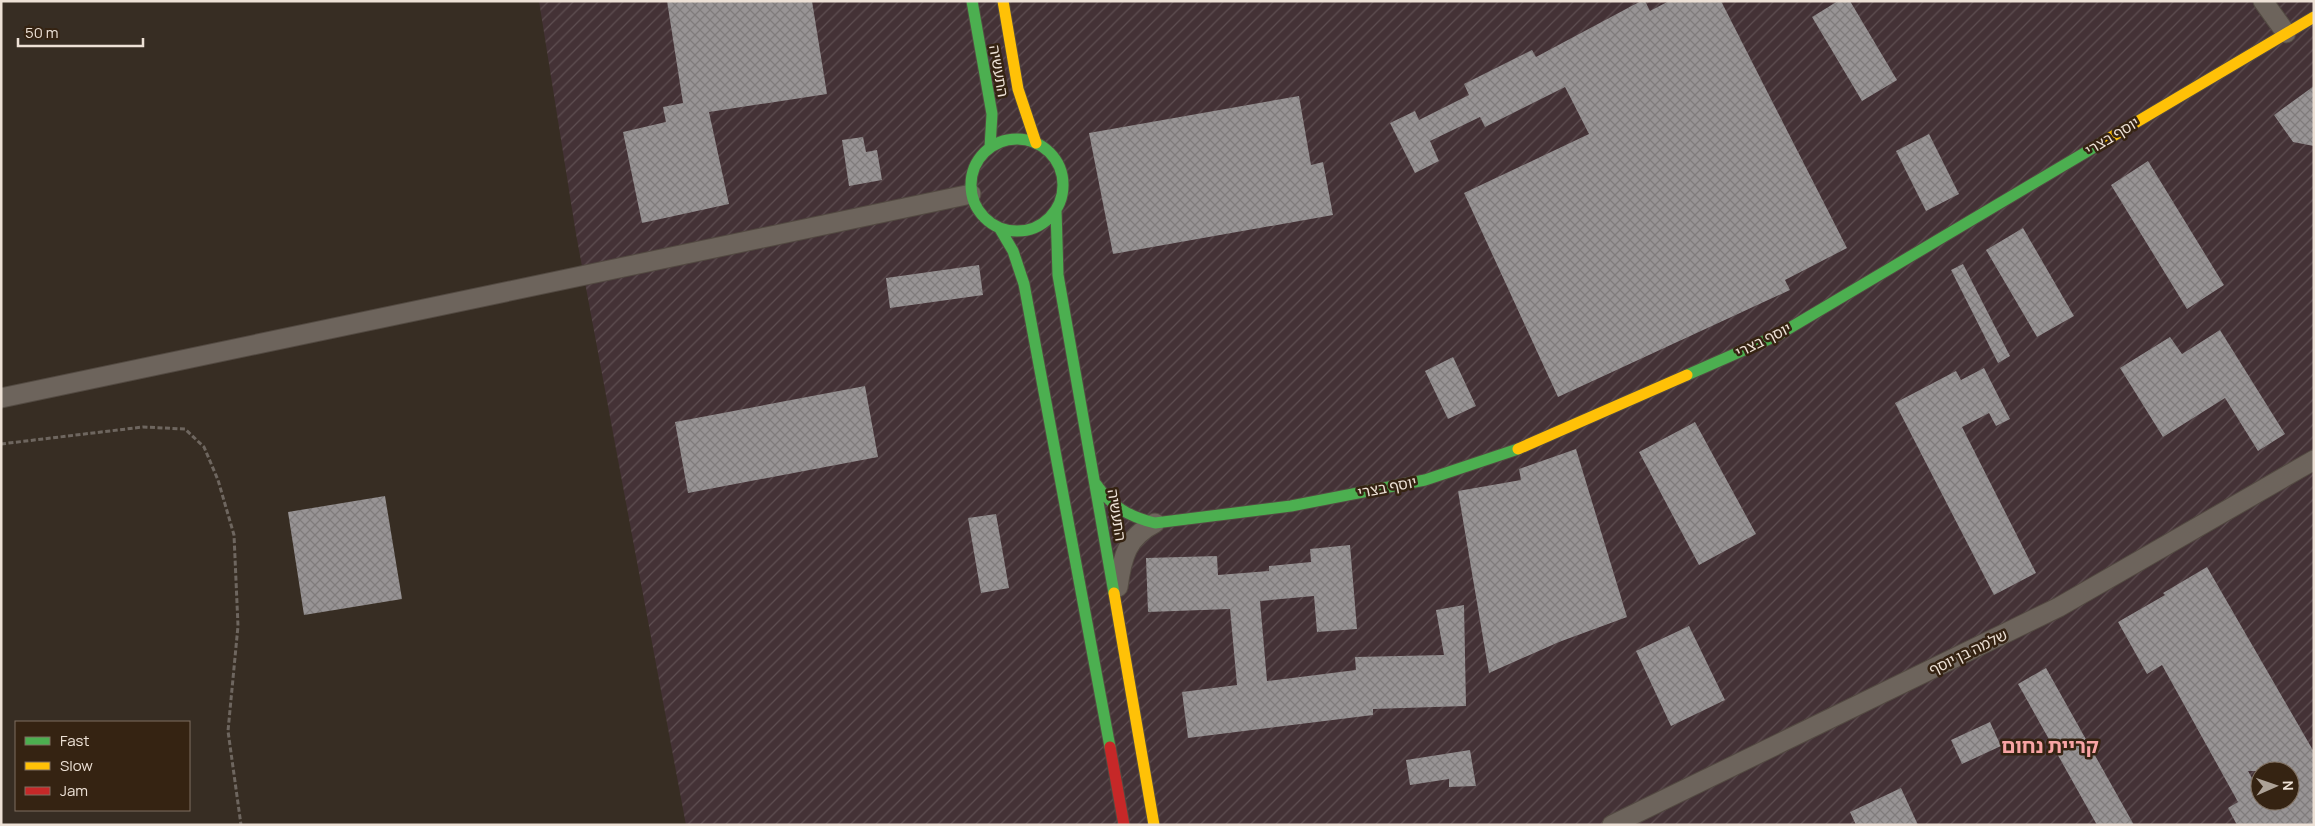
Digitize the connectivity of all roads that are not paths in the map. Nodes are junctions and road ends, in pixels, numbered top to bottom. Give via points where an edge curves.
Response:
1 (972, 1) edge
2 (1003, 1) edge
3 (2263, 1) edge
4 (2314, 17) edge
5 (2286, 33) junction
6 (1036, 143) junction
7 (990, 147) junction
8 (971, 194) junction
9 (1056, 210) junction
10 (1000, 229) junction
11 (1, 398) edge
12 (2314, 460) edge
13 (1096, 484) junction
14 (1155, 523) junction
15 (1116, 603) junction
16 (1124, 825) edge
17 (1154, 825) edge
18 (1612, 825) edge

1 - 7 street, התעשיה via 992,114
2 - 6 street, התעשיה via 1018,89
3 - 5 street
4 - 5 street, יוסף בצרי
5 - 14 street, יוסף בצרי via 1778,334 1532,444 1415,482 1291,506
6 - 7 street via 1004,140
6 - 9 street via 1058,164 1063,180 1062,196
7 - 8 street via 973,168
8 - 10 street via 976,209 986,221
8 - 11 street
9 - 10 street via 1046,222 1032,230
9 - 13 street, התעשיה via 1058,275
10 - 16 street via 1013,252 1024,284
12 - 18 street, שלמה בן יוסף via 2059,607
13 - 14 street, יוסף בצרי via 1122,514
13 - 15 street, התעשיה
14 - 15 street, יוסף בצרי via 1141,530 1124,554
15 - 17 street, התעשיה

